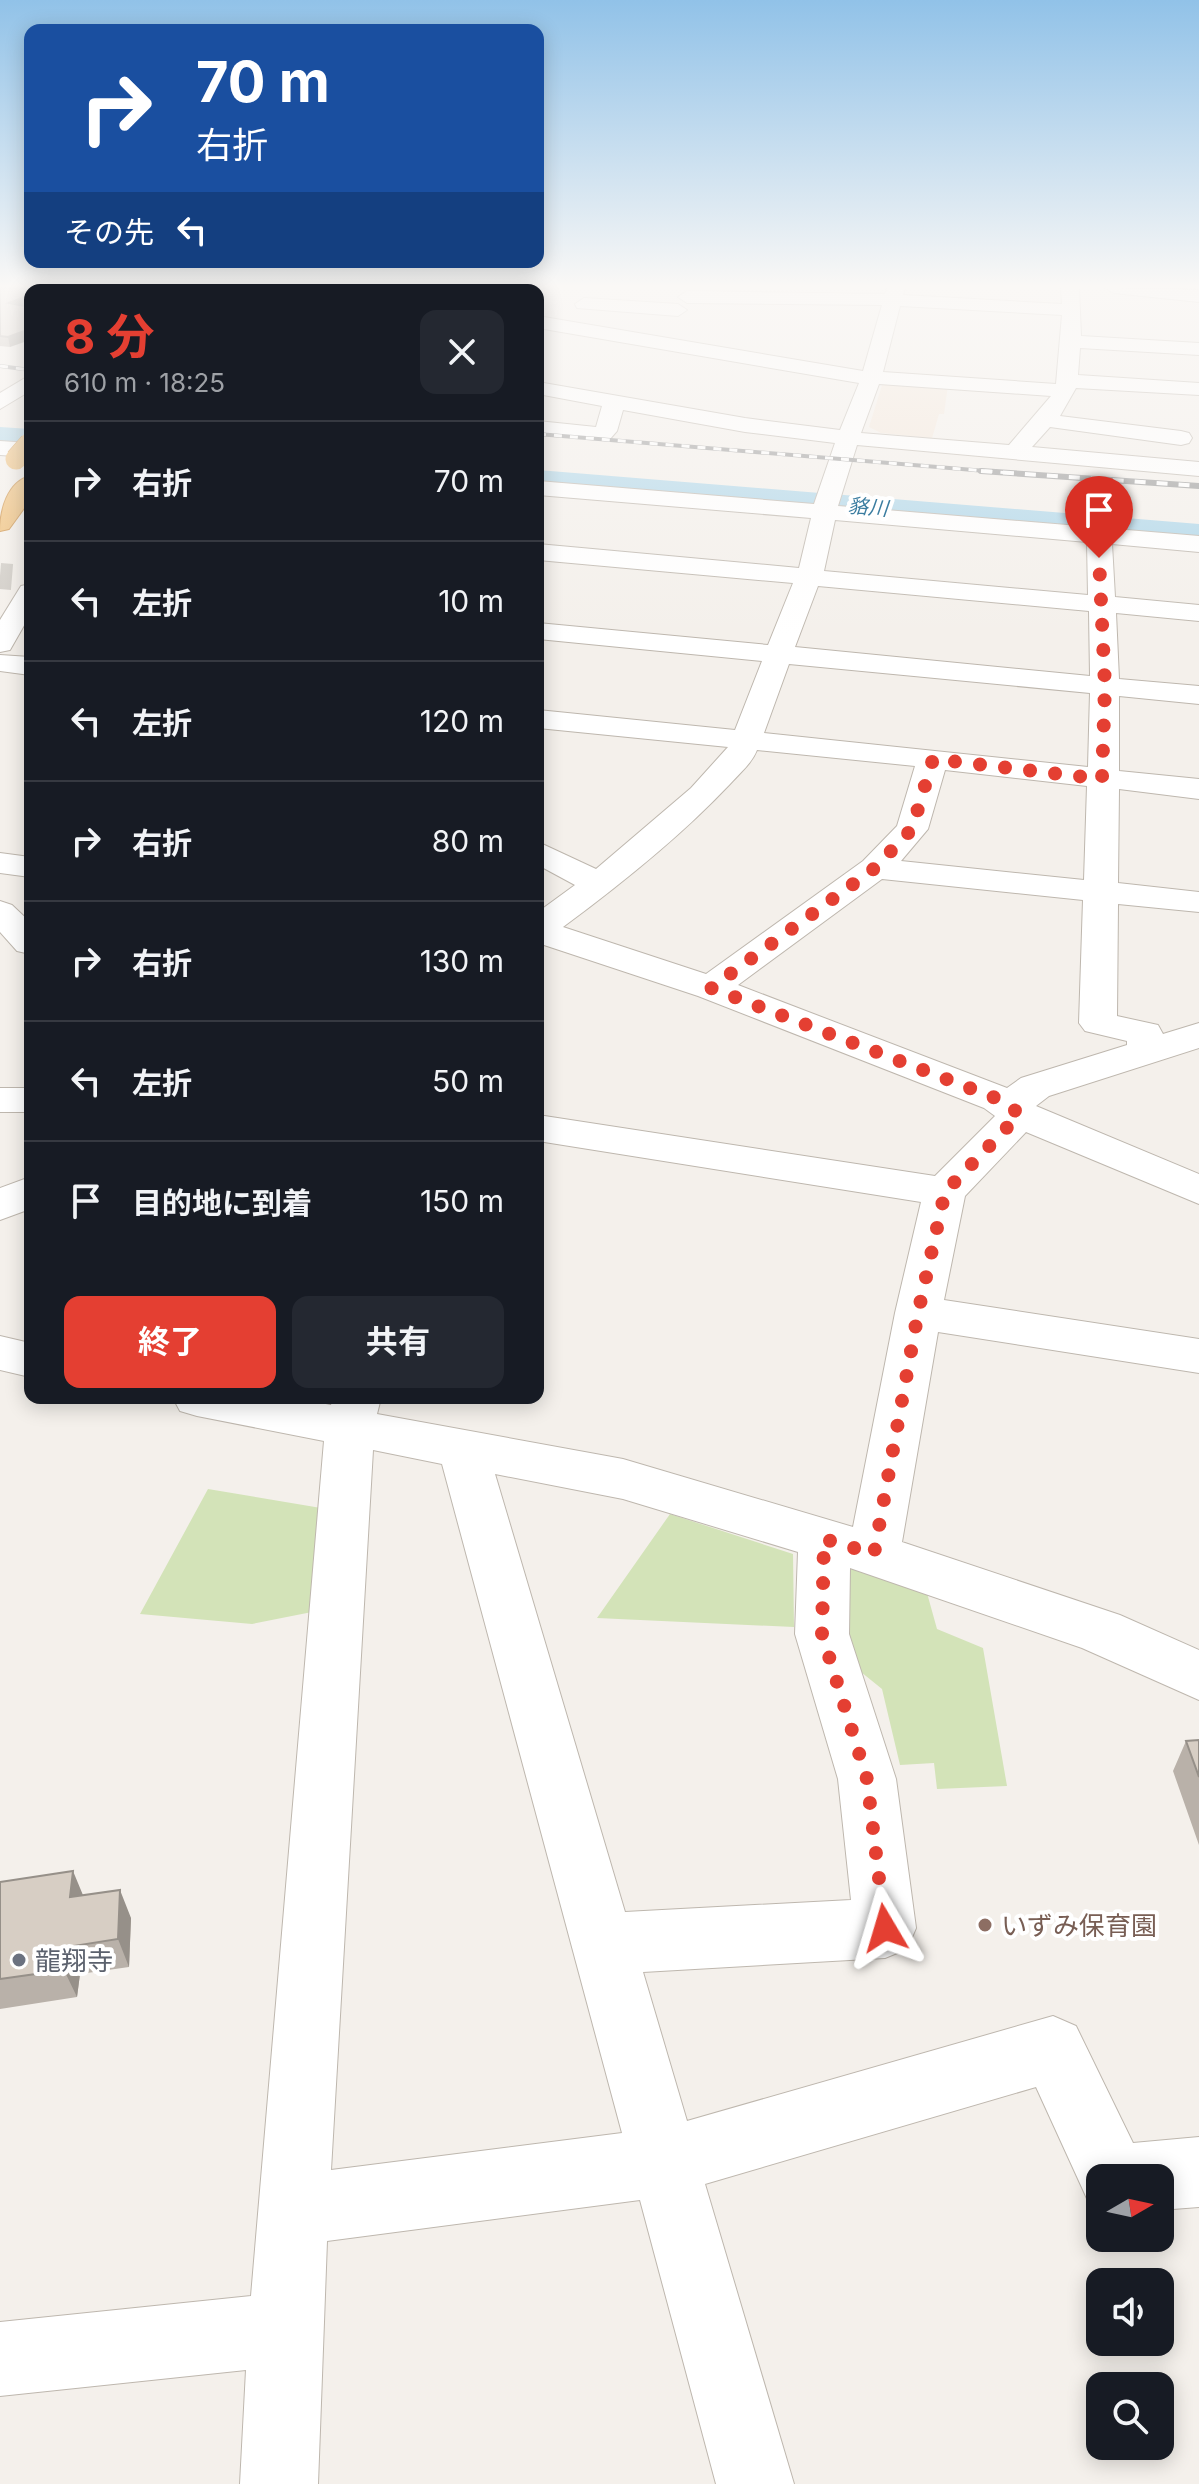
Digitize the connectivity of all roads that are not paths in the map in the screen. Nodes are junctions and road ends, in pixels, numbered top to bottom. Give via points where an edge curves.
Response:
1 (612, 404) edge
2 (650, 404) edge
3 (861, 404) edge
4 (1054, 404) edge
5 (1044, 420) junction
6 (544, 429) edge
7 (848, 438) junction
8 (1199, 440) edge
9 (19, 450) edge
10 (1015, 452) junction
11 (1199, 469) edge
12 (0, 481) edge
13 (544, 488) edge
14 (24, 491) edge
15 (826, 506) junction
16 (0, 524) edge
17 (1099, 536) junction
18 (1199, 544) edge
19 (544, 553) edge
20 (808, 576) junction
21 (24, 583) edge
22 (1100, 604) junction
23 (1199, 613) edge
24 (544, 632) edge
25 (0, 644) edge
26 (778, 655) junction
27 (0, 663) edge
28 (24, 665) edge
29 (1105, 686) junction
30 (1199, 695) edge
31 (544, 720) edge
32 (747, 742) junction
33 (933, 759) junction
34 (1102, 779) junction
35 (1199, 789) edge
36 (544, 855) edge
37 (0, 863) edge
38 (24, 866) edge
39 (875, 868) junction
40 (599, 884) junction
41 (1100, 890) junction
42 (1199, 902) edge
43 (0, 912) edge
44 (544, 925) edge
45 (544, 932) edge
46 (24, 937) edge
47 (711, 988) junction
48 (1199, 1035) edge
49 (1148, 1050) junction
50 (0, 1074) edge
51 (24, 1074) edge
52 (0, 1100) edge
53 (24, 1100) edge
54 (1015, 1110) junction
55 (544, 1129) edge
56 (1199, 1190) edge
57 (945, 1192) junction
58 (24, 1194) edge
59 (0, 1206) edge
60 (918, 1313) junction
61 (0, 1353) edge
62 (1199, 1356) edge
63 (24, 1359) edge
64 (264, 1404) edge
65 (354, 1412) edge
66 (463, 1448) junction
67 (849, 1546) junction
68 (1199, 1676) edge
69 (603, 1944) junction
70 (664, 2162) junction
71 (1107, 2164) edge
72 (1199, 2172) edge
73 (1174, 2174) edge
74 (294, 2210) junction
75 (285, 2329) junction
76 (0, 2359) edge
77 (279, 2484) edge
78 (755, 2484) edge

1 - 6 street via 602,434
2 - 7 street via 745,425
3 - 7 street
4 - 5 street
5 - 8 street
5 - 10 street
7 - 10 street
7 - 15 street
9 - 12 highway
10 - 11 street
13 - 15 street
14 - 16 highway
15 - 17 street
15 - 20 street
17 - 18 street
17 - 22 street
19 - 20 street
20 - 22 street
20 - 26 street
21 - 25 street
22 - 23 street
22 - 29 street
24 - 26 street
26 - 29 street
26 - 32 street
27 - 28 street
29 - 30 street
29 - 34 street
31 - 32 street
32 - 33 street
32 - 40 street via 702,795
33 - 34 street
33 - 39 street via 912,829
34 - 35 street
34 - 41 street
36 - 40 street
37 - 38 street
39 - 41 street
39 - 47 street
40 - 44 street
41 - 42 street
41 - 49 street via 1098,1023 1144,1033
43 - 46 street
45 - 47 street
47 - 54 street
48 - 49 street
49 - 54 street via 1035,1087
50 - 51 street
52 - 53 street
54 - 56 street
54 - 57 street
55 - 57 street
57 - 60 street
58 - 59 street
60 - 62 street
60 - 67 street
61 - 63 street
64 - 65 street
65 - 66 street
65 - 74 street
66 - 67 street via 623,1479
66 - 69 street
67 - 68 street via 1101,1631
67 - 69 street via 822,1634 867,1779 885,1928
69 - 70 street
70 - 71 street via 1053,2049
70 - 74 street
70 - 78 street
72 - 73 street
74 - 75 street
75 - 76 street
75 - 77 street

